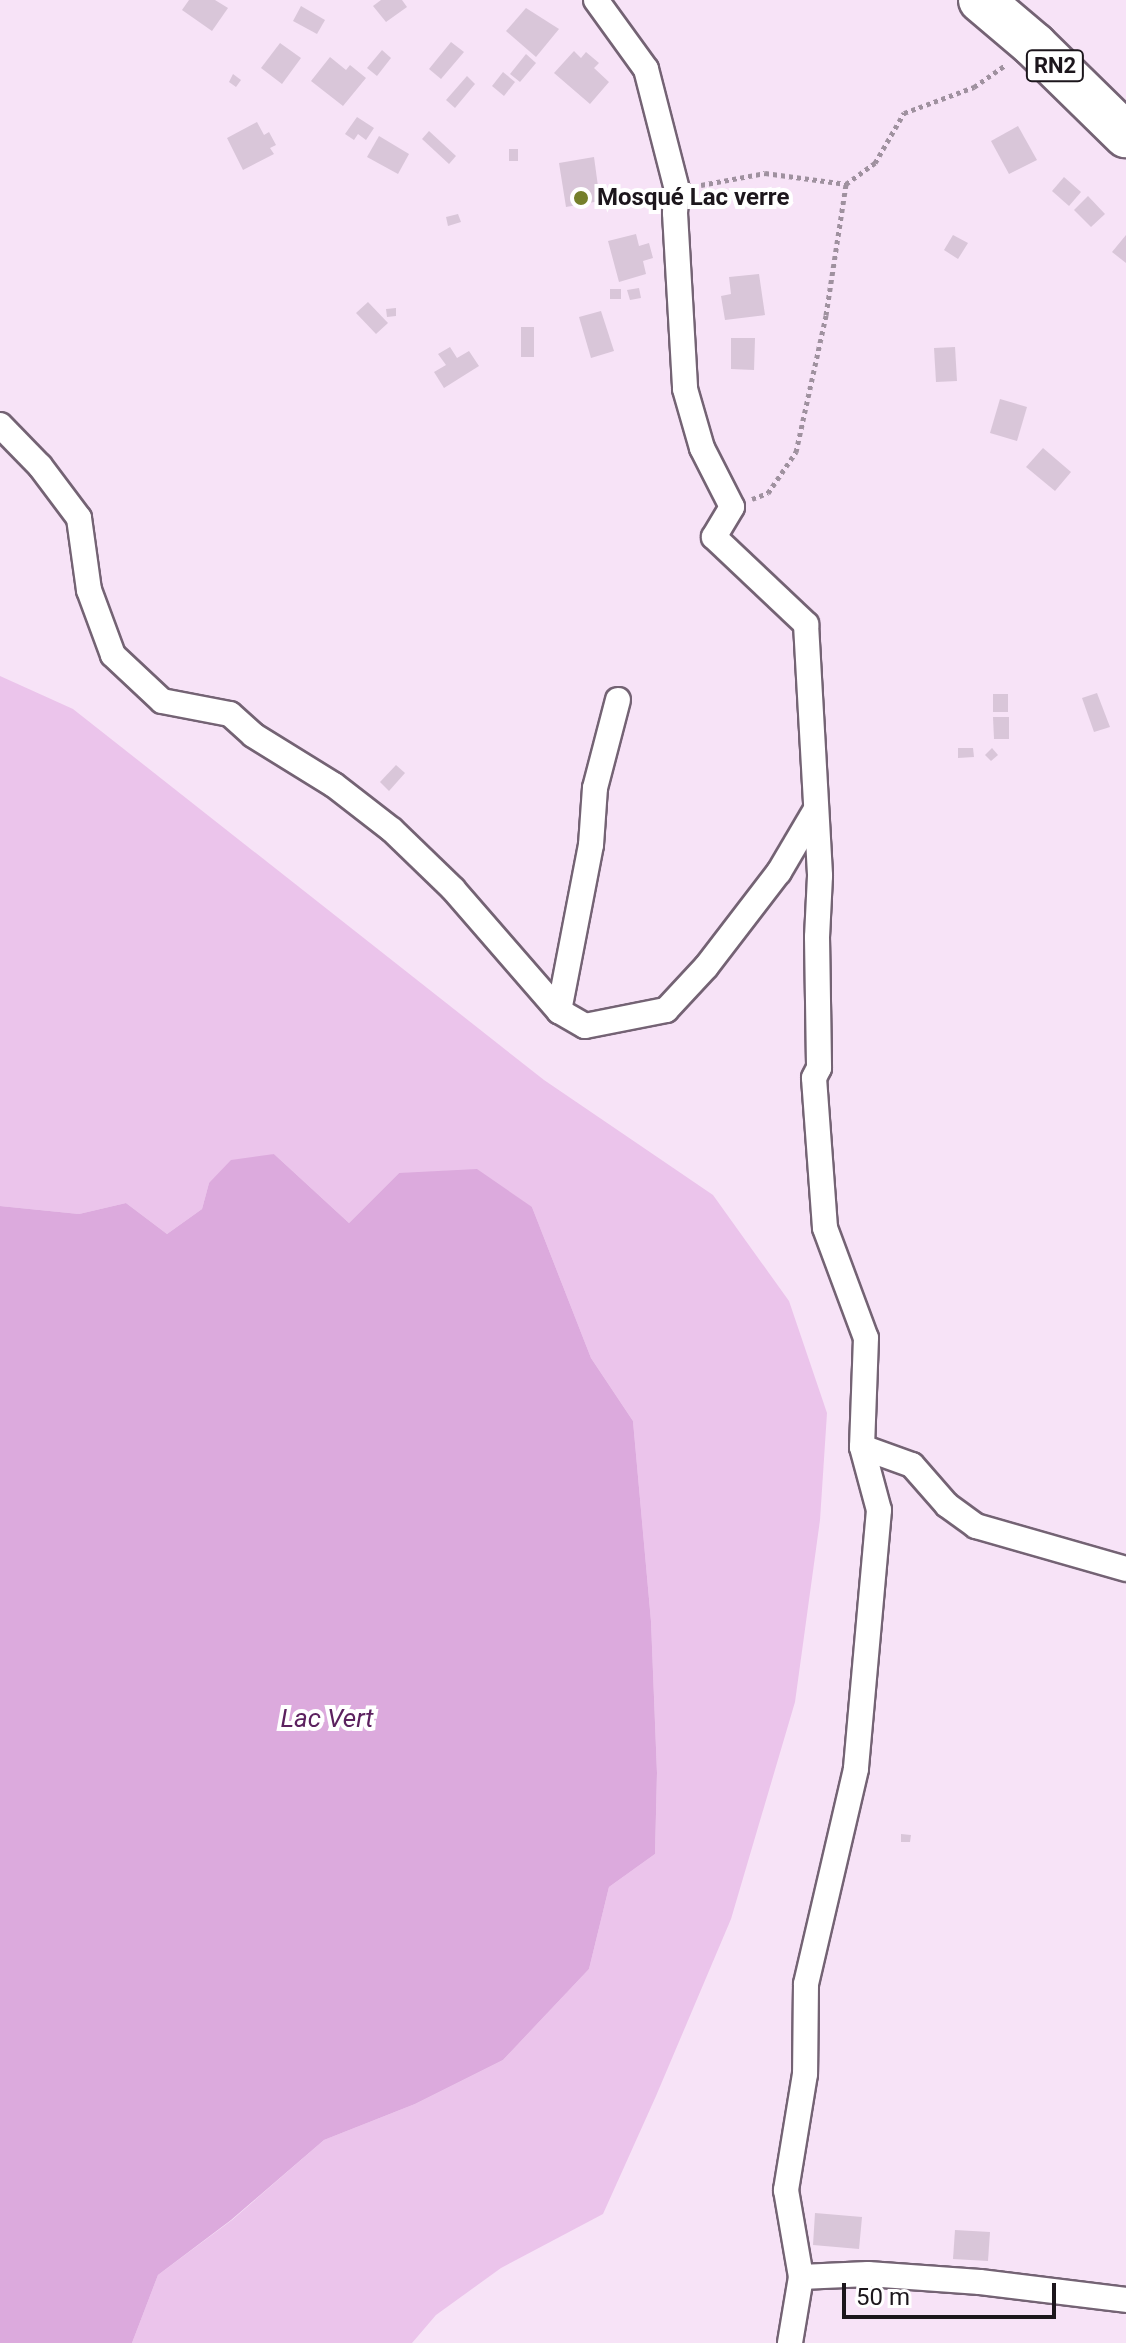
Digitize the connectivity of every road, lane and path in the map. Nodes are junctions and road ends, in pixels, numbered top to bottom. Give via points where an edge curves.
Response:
1 (596, 0) edge
2 (981, 0) edge
3 (1034, 45) junction
4 (1126, 135) edge
5 (846, 184) junction
6 (677, 190) junction
7 (0, 425) edge
8 (732, 507) junction
9 (618, 700) dead end
10 (815, 811) junction
11 (559, 1011) junction
12 (862, 1447) junction
13 (1126, 1569) edge
14 (801, 2277) junction
15 (1126, 2300) edge
16 (790, 2343) edge

1 - 6 street via 646,69
2 - 3 highway, RN2
3 - 4 highway, RN2
3 - 5 path via 974,87 904,113 875,163
5 - 6 path via 765,173
5 - 8 path via 826,315 796,452 768,493
6 - 8 street via 685,389 702,448
7 - 11 street via 79,518 89,590 113,655 162,701 230,714 392,830 453,889
8 - 10 street via 714,537 806,624
9 - 11 street via 595,788 591,845
10 - 11 street via 779,872 666,1010 585,1026
10 - 12 street via 820,876 819,1068 814,1078 825,1228 866,1338
12 - 13 street via 912,1465 947,1505 976,1526
12 - 14 street via 879,1510 856,1769 806,1984 805,2074 786,2190
14 - 15 street via 868,2274
14 - 16 street

